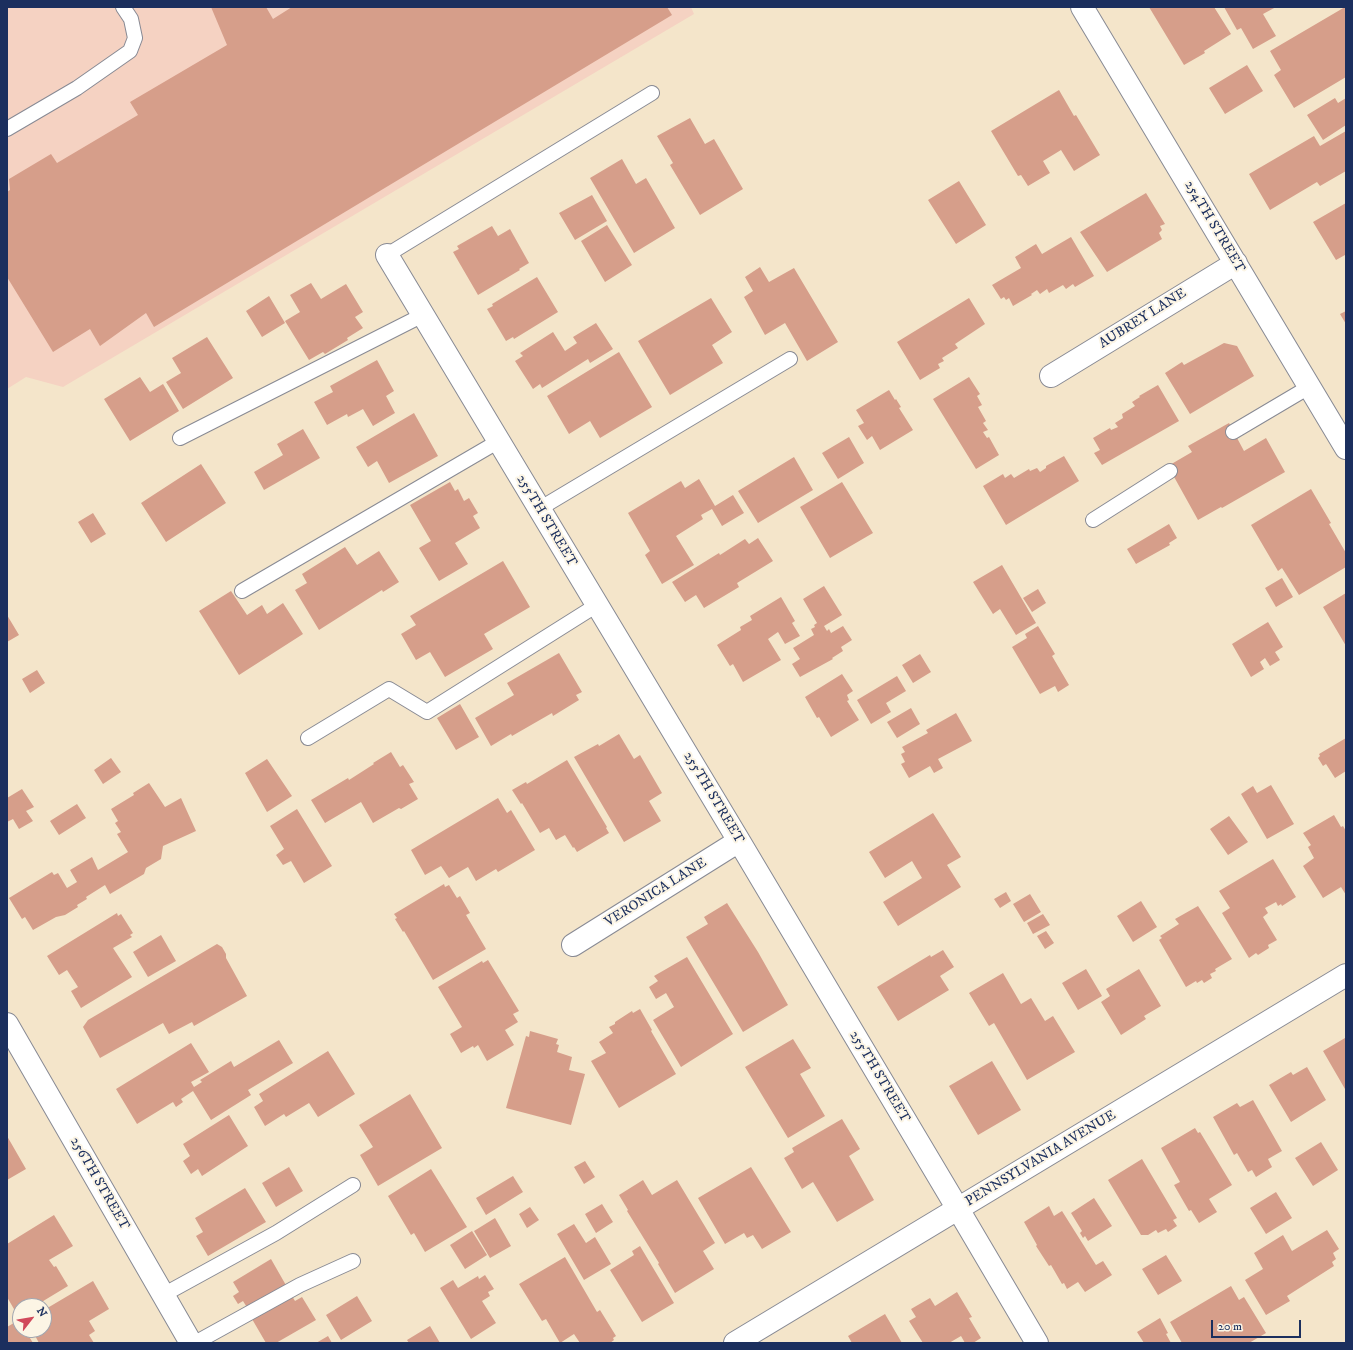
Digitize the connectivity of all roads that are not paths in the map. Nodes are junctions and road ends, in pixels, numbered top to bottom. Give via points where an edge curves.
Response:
1 (123, 7) edge
2 (1082, 7) edge
3 (652, 93) dead end
4 (7, 129) edge
5 (387, 255) joint
6 (1236, 263) junction
7 (423, 315) junction
8 (790, 359) dead end
9 (1051, 376) dead end
10 (1309, 387) junction
11 (1233, 432) dead end
12 (180, 438) dead end
13 (499, 441) junction
14 (1346, 448) edge
15 (1170, 471) dead end
16 (539, 509) junction
17 (1093, 520) dead end
18 (242, 590) dead end
19 (597, 605) junction
20 (308, 738) dead end
21 (739, 841) junction
22 (573, 945) dead end
23 (1346, 975) edge
24 (7, 1024) edge
25 (353, 1186) dead end
26 (958, 1209) junction
27 (353, 1261) dead end
28 (163, 1295) junction
29 (190, 1343) edge
30 (195, 1343) edge
31 (736, 1343) edge
32 (1037, 1343) edge

1 - 4 lane via 131,19 135,38 130,51 77,88
2 - 6 street, 254TH STREET
3 - 5 lane
5 - 7 street, 255TH STREET
6 - 9 street, AUBREY LANE
6 - 10 street, 254TH STREET
7 - 12 lane
7 - 13 street, 255TH STREET
8 - 16 lane
10 - 11 lane
10 - 14 street, 254TH STREET
13 - 16 street, 255TH STREET
13 - 18 lane
15 - 17 lane
16 - 19 street, 255TH STREET
19 - 20 lane via 427,712 389,689
19 - 21 street, 255TH STREET
21 - 22 street, VERONICA LANE
21 - 26 street, 255TH STREET
23 - 26 street, PENNSYLVANIA AVENUE
24 - 28 street, 256TH STREET
25 - 28 lane via 276,1233
26 - 31 street, PENNSYLVANIA AVENUE
26 - 32 street, 255TH STREET
27 - 30 lane via 300,1285
28 - 29 street, 256TH STREET

